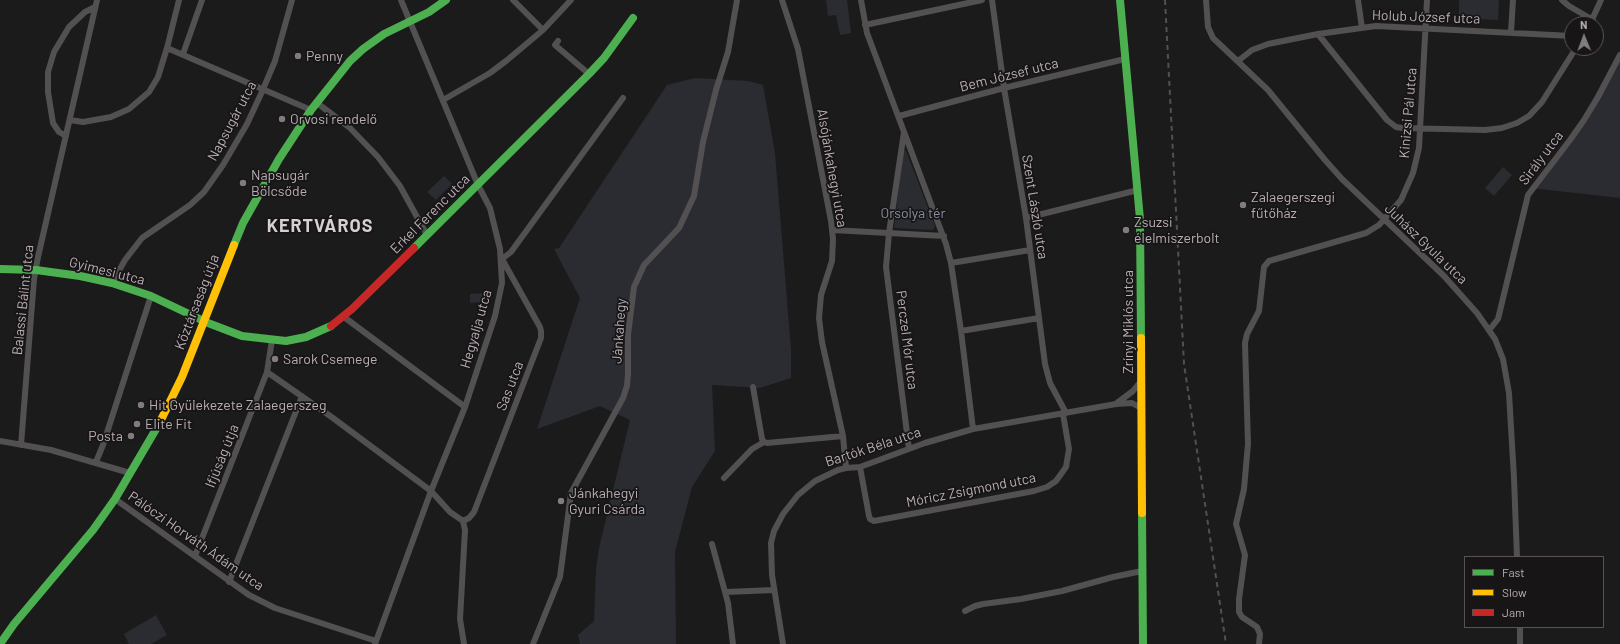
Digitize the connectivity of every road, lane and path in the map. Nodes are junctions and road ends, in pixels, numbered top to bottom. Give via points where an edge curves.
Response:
1 (97, 0) edge
2 (179, 0) edge
3 (202, 0) edge
4 (292, 0) edge
5 (401, 0) edge
6 (446, 0) edge
7 (513, 0) edge
8 (571, 0) edge
9 (737, 0) edge
10 (782, 0) edge
11 (861, 0) edge
12 (982, 0) edge
13 (992, 0) edge
14 (1120, 0) edge
15 (1206, 0) edge
16 (1358, 0) edge
17 (1427, 0) edge
18 (1513, 0) edge
19 (1562, 0) edge
20 (1601, 0) edge
21 (95, 7) junction
22 (1583, 16) edge
23 (1594, 16) edge
24 (633, 18) dead end
25 (410, 21) junction
26 (865, 25) junction
27 (1362, 28) junction
28 (1425, 28) junction
29 (543, 30) junction
30 (1511, 32) junction
31 (1318, 34) junction
32 (1564, 35) edge
33 (558, 42) dead end
34 (168, 48) junction
35 (183, 54) junction
36 (1620, 55) edge
37 (1571, 56) edge
38 (1126, 59) junction
39 (1238, 61) junction
40 (589, 74) junction
41 (264, 88) junction
42 (1004, 88) junction
43 (623, 98) dead end
44 (443, 100) junction
45 (317, 103) junction
46 (312, 110) junction
47 (899, 116) junction
48 (70, 120) junction
49 (1421, 129) junction
50 (904, 130) junction
51 (66, 136) junction
52 (478, 185) junction
53 (1138, 190) junction
54 (1026, 218) junction
55 (1384, 219) junction
56 (832, 230) junction
57 (889, 233) junction
58 (427, 236) junction
59 (944, 236) junction
60 (1030, 250) junction
61 (502, 259) junction
62 (951, 263) junction
63 (0, 269) edge
64 (36, 270) junction
65 (112, 283) junction
66 (151, 296) junction
67 (344, 317) junction
68 (1039, 318) junction
69 (203, 321) junction
70 (1490, 329) junction
71 (961, 331) junction
72 (272, 340) junction
73 (267, 372) junction
74 (1141, 382) junction
75 (753, 386) dead end
76 (302, 396) junction
77 (1116, 404) junction
78 (464, 407) junction
79 (1141, 408) junction
80 (1064, 413) junction
81 (973, 429) junction
82 (843, 436) junction
83 (0, 441) edge
84 (764, 442) junction
85 (21, 445) junction
86 (909, 449) junction
87 (96, 462) junction
88 (860, 467) junction
89 (846, 468) junction
90 (130, 473) junction
91 (724, 478) dead end
92 (431, 491) junction
93 (115, 499) junction
94 (463, 521) junction
95 (712, 544) dead end
96 (195, 556) junction
97 (1516, 556) edge
98 (1142, 570) junction
99 (229, 582) junction
100 (774, 590) junction
101 (726, 592) junction
102 (965, 611) dead end
103 (1520, 628) edge
104 (375, 642) edge
105 (0, 644) edge
106 (464, 644) edge
107 (533, 644) edge
108 (733, 644) edge
109 (783, 644) edge
110 (1143, 644) edge
111 (1259, 644) edge
112 (1520, 644) edge

1 - 21 street, Balassi Bálint utca
2 - 34 street
3 - 35 street
4 - 41 street, Napsugár utca via 275,61
5 - 25 street, Hegyalja utca
6 - 25 street, Köztársaság útja
7 - 29 street
8 - 29 street
9 - 107 street, Jánkahegy via 728,52 703,142 694,196 679,228 644,266 634,287 628,335 627,386 623,398 571,493 560,577
10 - 56 street, Alsójánkahegyi utca via 798,49
11 - 26 street
12 - 26 street
13 - 42 street, Szent László utca
14 - 38 street, Zrínyi Miklós utca
15 - 39 street, Juhász Gyula utca via 1207,23 1211,34
16 - 27 street
17 - 28 street, Kinizsi Pál utca
18 - 30 street
19 - 22 street
20 - 23 street
21 - 48 street, Balassi Bálint utca
21 - 51 street via 85,12 69,27 54,52 48,72 53,123 59,132
24 - 40 street, Erkel Ferenc utca
25 - 44 street, Hegyalja utca
25 - 45 street, Köztársaság útja via 384,34 363,49
26 - 47 street
27 - 28 street, Holub József utca
27 - 31 street, Holub József utca
28 - 30 street, Holub József utca
28 - 49 street, Kinizsi Pál utca
29 - 44 street via 490,73
30 - 32 street, Holub József utca
31 - 39 street, Holub József utca via 1268,44 1252,50
31 - 49 street via 1387,120 1399,128
33 - 40 street via 555,45
34 - 35 street
34 - 48 street via 154,85 137,104 107,118 83,122
35 - 41 street
36 - 70 street, Sirály utca via 1584,120 1528,195 1498,319
37 - 49 street via 1542,102 1529,116 1517,123 1485,130
38 - 42 street, Bem József utca
38 - 53 street, Zrínyi Miklós utca
39 - 55 street, Juhász Gyula utca via 1268,90 1333,169
40 - 52 street, Erkel Ferenc utca
41 - 46 street
41 - 65 street, Napsugár utca via 238,141 204,192 142,238
42 - 47 street, Bem József utca
42 - 54 street, Szent László utca
43 - 61 street via 511,252
44 - 52 street, Hegyalja utca
45 - 46 street, Köztársaság útja
45 - 58 street via 348,127 382,161 400,186
46 - 69 street, Köztársaság útja via 279,159 243,222
47 - 50 street
48 - 51 street, Balassi Bálint utca
49 - 55 street, Kinizsi Pál utca via 1417,159 1410,180 1401,200
50 - 57 street
50 - 59 street
51 - 64 street, Balassi Bálint utca
52 - 58 street, Erkel Ferenc utca
52 - 61 street, Hegyalja utca via 490,208
53 - 54 street
53 - 74 street, Zrínyi Miklós utca
54 - 60 street, Szent László utca
55 - 70 street, Juhász Gyula utca via 1444,276
55 - 111 street, Kinizsi Pál utca via 1366,233 1269,261 1264,267 1259,311 1245,343 1248,444 1244,489 1236,524 1245,555 1239,599 1240,612 1242,617 1258,627
56 - 57 street
56 - 82 street, Alsójánkahegyi utca via 832,261 821,295 819,318
57 - 59 street
57 - 86 street, Perczel Mór utca via 887,276
58 - 67 street, Erkel Ferenc utca
59 - 62 street
60 - 62 street
60 - 68 street, Szent László utca
61 - 78 street, Hegyalja utca via 502,283 498,306
61 - 94 street, Sas utca via 542,331 541,338 474,512
62 - 71 street
63 - 64 street, Gyimesi utca
64 - 65 street, Gyimesi utca
64 - 85 street, Balassi Bálint utca
65 - 66 street, Gyimesi utca
66 - 69 street, Gyimesi utca
66 - 87 street
67 - 72 street, Erkel Ferenc utca via 312,336
67 - 78 street
68 - 71 street
68 - 80 street, Szent László utca via 1048,378
69 - 72 street, Erkel Ferenc utca via 242,336
69 - 90 street, Köztársaság útja via 176,392
70 - 97 street, Juhász Gyula utca via 1501,350 1509,393
71 - 81 street
72 - 73 street, Ifjúság útja
73 - 76 street
73 - 96 street, Ifjúság útja
74 - 77 street
74 - 79 street, Zrínyi Miklós utca
75 - 84 street
76 - 92 street
76 - 99 street
77 - 79 street via 1132,404
77 - 80 street, Bartók Béla utca
78 - 92 street, Hegyalja utca
79 - 98 street, Zrínyi Miklós utca
80 - 81 street, Bartók Béla utca
80 - 88 street, Móricz Zsigmond utca via 1069,449 1066,467 1056,481 1034,491 874,521 869,516
81 - 86 street, Bartók Béla utca
82 - 84 street
82 - 89 street, Alsójánkahegyi utca
83 - 85 street
84 - 91 street via 752,449
85 - 87 street
86 - 88 street, Bartók Béla utca
87 - 90 street
88 - 89 street, Bartók Béla utca
89 - 100 street, Bartók Béla utca via 828,474 809,485 793,500 780,518 774,531 771,550
90 - 93 street, Köztársaság útja
92 - 94 street via 450,512
92 - 104 street, Hegyalja utca
93 - 96 street, Pálóczi Horváth Ádám utca
93 - 105 street, Köztársaság útja via 93,530
94 - 106 street via 465,530 460,619
95 - 101 street
96 - 99 street, Pálóczi Horváth Ádám utca
98 - 102 street via 1020,600 974,606
98 - 110 street, Zrínyi Miklós utca
99 - 104 street, Pálóczi Horváth Ádám utca via 275,608
100 - 101 street
100 - 109 street, Bartók Béla utca
101 - 108 street
103 - 112 street

